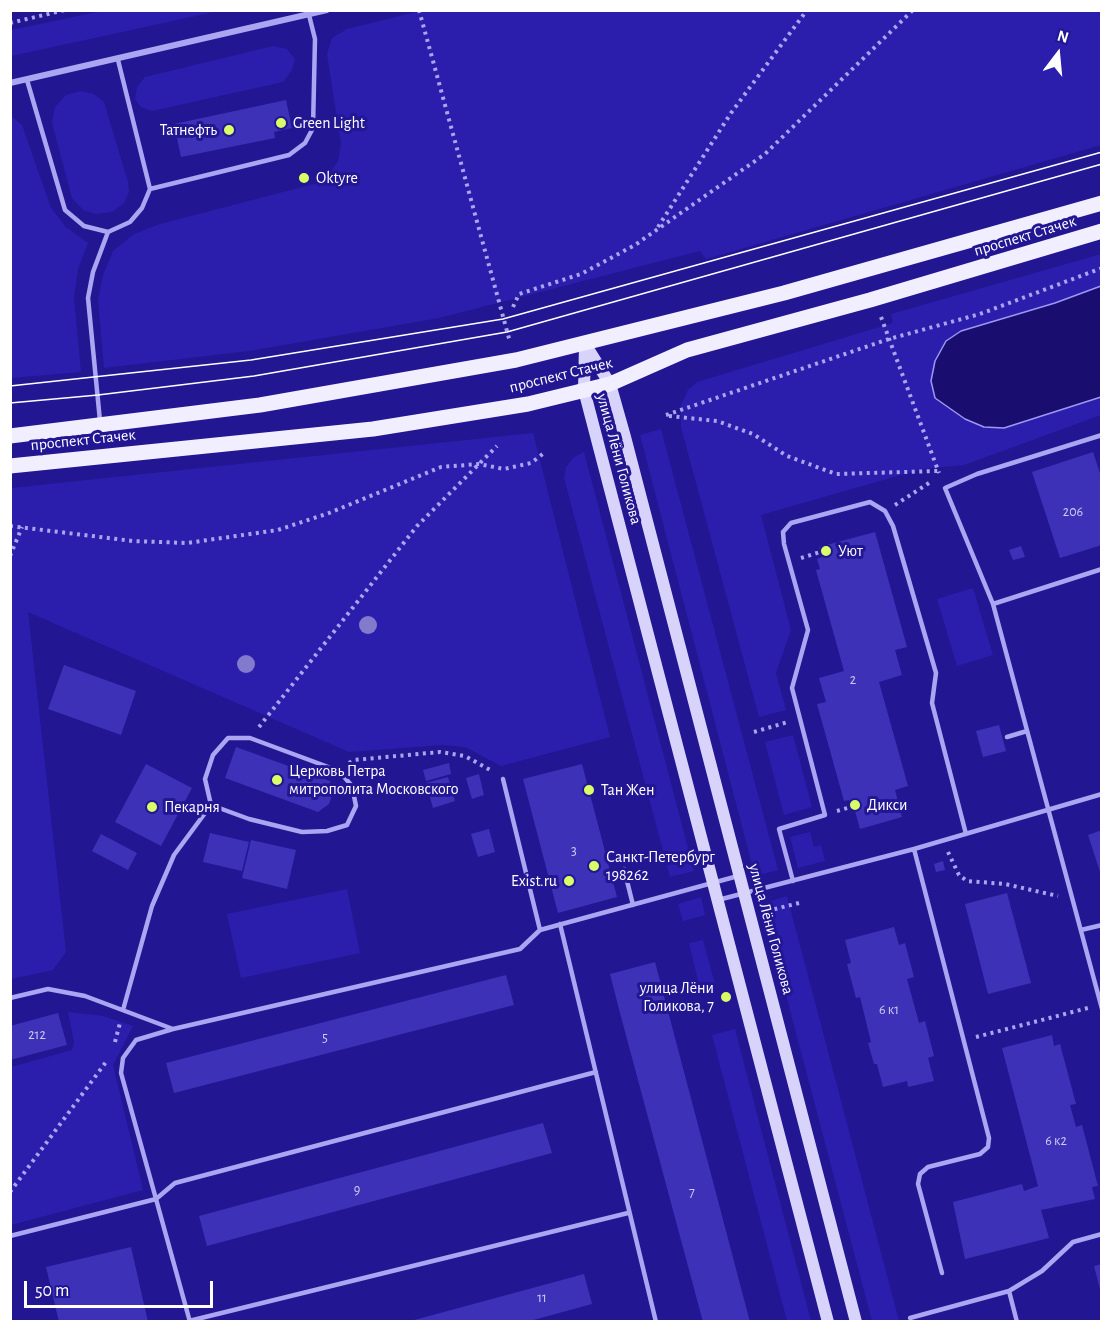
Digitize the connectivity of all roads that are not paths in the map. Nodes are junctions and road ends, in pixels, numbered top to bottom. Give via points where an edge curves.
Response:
1 (327, 10) edge
2 (309, 15) junction
3 (118, 60) junction
4 (27, 80) junction
5 (10, 83) edge
6 (150, 189) junction
7 (1101, 203) edge
8 (1101, 231) edge
9 (108, 232) junction
10 (585, 344) junction
11 (610, 384) junction
12 (584, 390) junction
13 (101, 426) junction
14 (1101, 435) edge
15 (10, 436) edge
16 (10, 466) edge
17 (1101, 569) edge
18 (993, 604) junction
19 (1028, 731) junction
20 (1007, 737) dead end
21 (503, 779) road end
22 (1101, 794) edge
23 (211, 805) junction
24 (1049, 810) junction
25 (966, 834) junction
26 (914, 849) junction
27 (624, 869) dead end
28 (740, 876) junction
29 (793, 881) junction
30 (714, 883) junction
31 (745, 893) junction
32 (718, 900) junction
33 (633, 904) junction
34 (560, 924) junction
35 (1101, 925) edge
36 (540, 930) junction
37 (1081, 930) junction
38 (10, 998) edge
39 (1101, 1007) edge
40 (123, 1010) junction
41 (173, 1029) junction
42 (596, 1072) junction
43 (156, 1198) junction
44 (628, 1213) junction
45 (1101, 1233) edge
46 (10, 1236) edge
47 (942, 1273) dead end
48 (1008, 1291) junction
49 (910, 1318) dead end
50 (189, 1321) edge
51 (656, 1322) edge
52 (828, 1322) edge
53 (856, 1322) edge
54 (1017, 1322) edge

1 - 2 street
2 - 3 street
2 - 6 lane via 315,39 313,128 305,143 289,155
3 - 4 street
3 - 6 lane
4 - 5 street
4 - 9 lane via 65,210 84,226
6 - 9 lane via 142,208 129,222
7 - 10 main road, проспект Стачек
8 - 11 main road, проспект Стачек via 687,350
9 - 13 lane via 88,298
10 - 11 street, улица Лёни Голикова
10 - 12 street, улица Лёни Голикова
10 - 13 main road, проспект Стачек via 386,384
11 - 12 main road, проспект Стачек
11 - 28 street, улица Лёни Голикова
12 - 16 main road, проспект Стачек via 528,404 373,429
12 - 30 street, улица Лёни Голикова
13 - 15 main road, проспект Стачек
14 - 18 lane via 945,488
17 - 18 lane
18 - 19 lane
19 - 20 lane
19 - 24 lane
21 - 36 lane
22 - 24 lane
23 - 23 lane via 205,779 213,754 228,738 250,738 339,771 352,786 356,806 347,825 302,832
23 - 40 lane via 174,855 152,906
24 - 25 lane
24 - 37 lane
25 - 26 lane
25 - 29 lane via 932,704 936,673 893,526 885,511 870,502 791,523 783,532 808,630 792,688 825,815 779,829
26 - 29 lane
26 - 47 lane via 989,1138 988,1147 980,1154 928,1167 920,1174 918,1185
27 - 33 lane
28 - 30 lane
28 - 31 street, улица Лёни Голикова
29 - 31 lane
30 - 32 street, улица Лёни Голикова
30 - 33 lane
31 - 32 lane
31 - 53 street, улица Лёни Голикова
32 - 52 street, улица Лёни Голикова
33 - 34 lane
34 - 36 lane
34 - 42 lane
35 - 37 lane
36 - 41 lane via 520,949
37 - 39 lane
38 - 40 lane via 48,989 85,996
40 - 41 lane
41 - 43 lane via 136,1040 123,1058 121,1073
42 - 43 lane via 175,1182
42 - 44 lane
43 - 46 lane
43 - 50 lane
44 - 50 lane
44 - 51 lane
45 - 48 lane via 1073,1242 1042,1271
48 - 49 lane
48 - 54 lane

